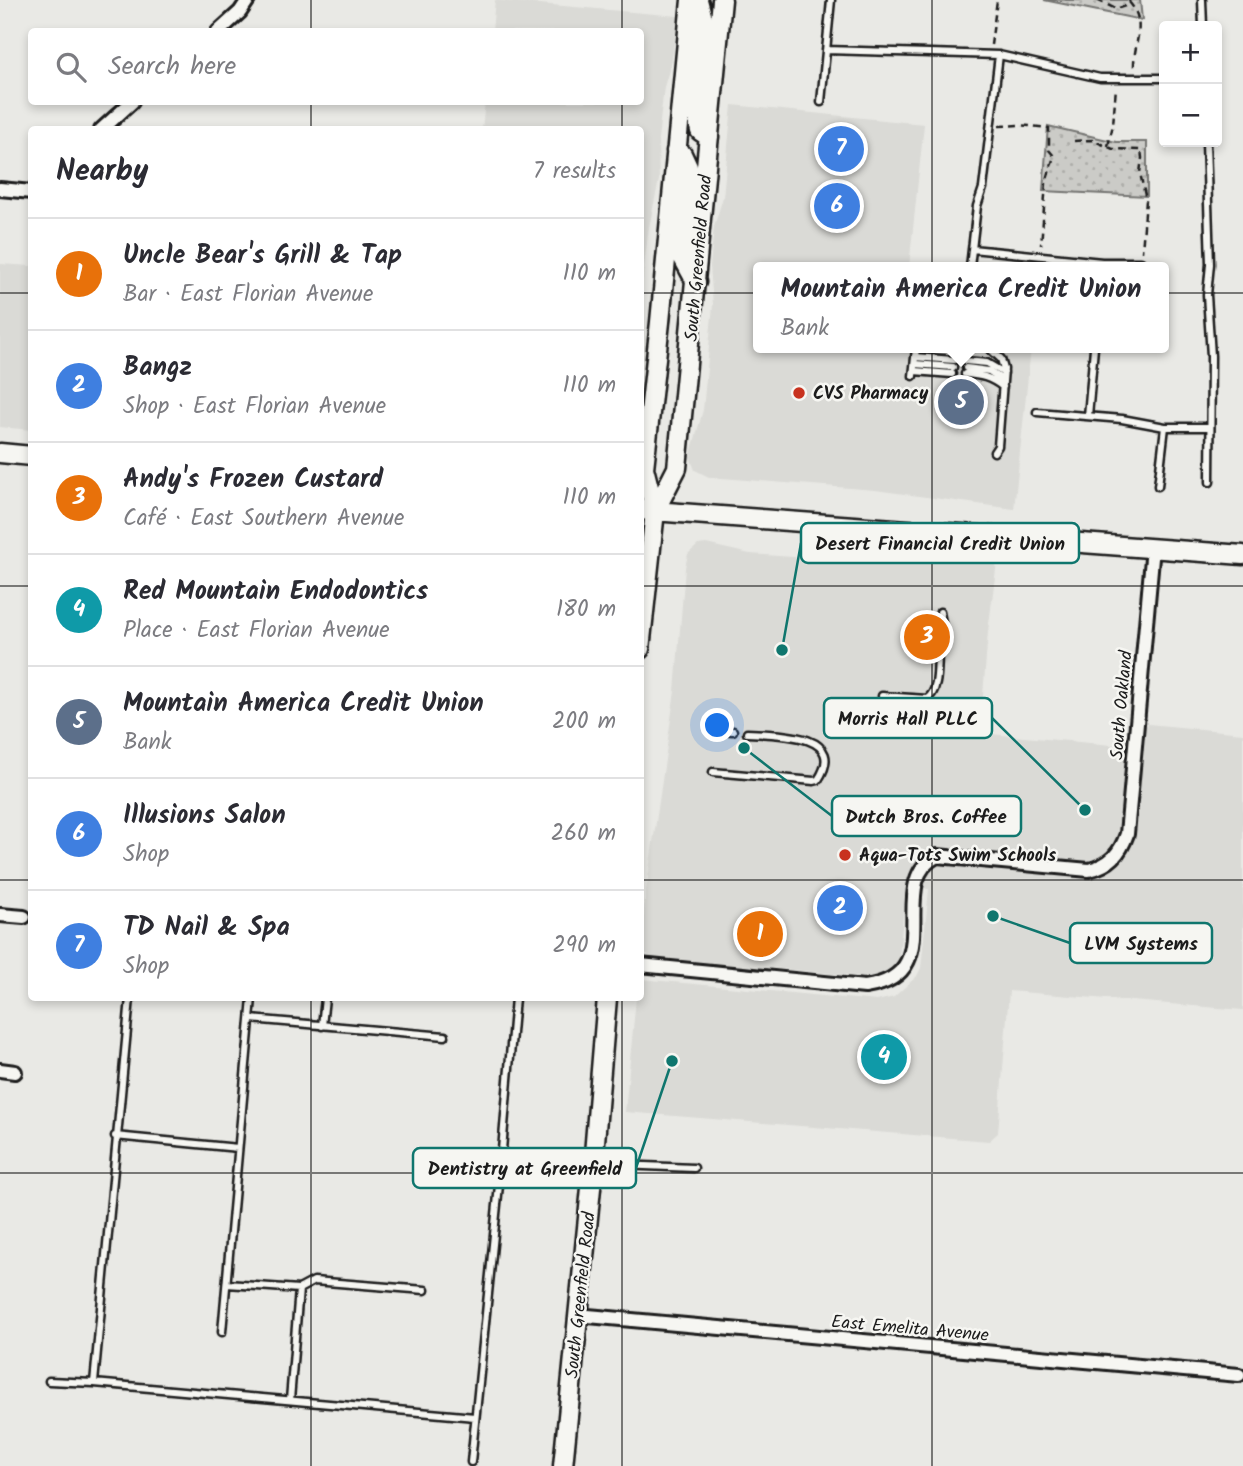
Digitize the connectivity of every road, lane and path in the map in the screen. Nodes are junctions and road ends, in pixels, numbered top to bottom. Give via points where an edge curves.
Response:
1 (248, 0) edge
2 (691, 0) edge
3 (698, 0) edge
4 (722, 0) edge
5 (831, 0) edge
6 (997, 0) edge
7 (1097, 0) edge
8 (1202, 0) edge
9 (1129, 1) edge
10 (1203, 21) edge
11 (222, 28) edge
12 (826, 50) junction
13 (986, 55) junction
14 (999, 55) junction
15 (1159, 78) edge
16 (1117, 79) junction
17 (1134, 79) junction
18 (821, 102) dead end
19 (129, 105) edge
20 (990, 125) junction
21 (106, 126) edge
22 (709, 137) junction
23 (1074, 141) dead end
24 (1108, 146) junction
25 (1206, 147) edge
26 (676, 151) junction
27 (0, 189) edge
28 (28, 192) edge
29 (972, 249) junction
30 (1040, 256) junction
31 (971, 262) edge
32 (1086, 262) edge
33 (1141, 262) edge
34 (696, 282) junction
35 (915, 353) edge
36 (994, 353) edge
37 (1093, 353) edge
38 (914, 367) junction
39 (1003, 380) junction
40 (1037, 412) dead end
41 (1087, 416) junction
42 (1164, 427) junction
43 (1210, 427) junction
44 (994, 452) dead end
45 (0, 453) edge
46 (28, 456) edge
47 (1210, 482) dead end
48 (1158, 486) dead end
49 (648, 510) edge
50 (1153, 547) junction
51 (1243, 555) edge
52 (644, 580) edge
53 (940, 612) dead end
54 (942, 623) dead end
55 (938, 655) dead end
56 (882, 696) dead end
57 (716, 730) dead end
58 (733, 732) dead end
59 (747, 733) dead end
60 (713, 772) dead end
61 (0, 915) edge
62 (24, 917) dead end
63 (644, 965) edge
64 (130, 1001) edge
65 (252, 1001) edge
66 (325, 1001) edge
67 (515, 1001) edge
68 (607, 1001) edge
69 (251, 1019) junction
70 (322, 1026) junction
71 (445, 1036) dead end
72 (0, 1070) edge
73 (15, 1072) dead end
74 (115, 1136) junction
75 (238, 1149) junction
76 (592, 1164) junction
77 (694, 1168) dead end
78 (227, 1284) junction
79 (299, 1289) junction
80 (425, 1290) dead end
81 (577, 1315) junction
82 (222, 1332) dead end
83 (1239, 1374) dead end
84 (49, 1381) dead end
85 (94, 1383) junction
86 (290, 1400) junction
87 (475, 1417) junction
88 (471, 1462) dead end
89 (563, 1466) edge

1 - 11 street
2 - 26 main road, South Greenfield Road
3 - 22 main road via 703,19 695,116 700,131
4 - 22 main road, South Greenfield Road
5 - 12 lane
6 - 13 path via 993,42
7 - 9 path via 1116,9
8 - 10 lane
9 - 17 path via 1139,21
12 - 13 lane
12 - 18 lane
13 - 14 lane
14 - 16 lane
14 - 20 lane
15 - 17 lane
16 - 17 lane
16 - 24 path
19 - 21 street
20 - 29 lane
20 - 30 path via 1049,128 1054,156 1046,183
22 - 34 main road, South Greenfield Road
23 - 24 path via 1092,139
24 - 33 path via 1142,153 1140,173 1146,200
25 - 43 lane
26 - 34 main road via 688,167 683,258
26 - 49 main road, South Greenfield Road via 644,468
27 - 28 street
29 - 30 lane
29 - 31 lane
30 - 32 lane
34 - 49 main road, South Greenfield Road via 677,468
35 - 38 lane
36 - 39 lane via 1001,359
37 - 41 lane
38 - 38 lane via 953,367
39 - 39 lane via 993,379 966,368 987,363
39 - 44 lane
40 - 41 lane
41 - 42 lane
42 - 43 lane
42 - 48 lane
43 - 47 lane
45 - 46 main road
49 - 50 main road
49 - 52 main road, South Greenfield Road
50 - 51 main road
50 - 63 street, South Oakland via 1127,834 1122,850 1111,861 1089,870 937,856 926,861 917,875 910,957 902,972 884,984 866,987
53 - 54 lane
55 - 56 lane via 930,698
57 - 58 lane
59 - 60 lane via 787,735 819,744 826,766 814,781
61 - 62 street
64 - 74 lane
65 - 69 lane
66 - 70 lane
67 - 87 lane
68 - 76 main road, South Greenfield Road
69 - 70 lane
69 - 75 lane
70 - 71 lane
72 - 73 street
74 - 75 lane
74 - 85 lane
75 - 78 lane
76 - 77 lane
76 - 81 main road, South Greenfield Road
78 - 79 lane
78 - 82 lane
79 - 80 lane via 314,1281
79 - 86 lane
81 - 83 street, East Emelita Avenue
81 - 89 main road, South Greenfield Road
84 - 85 lane
85 - 86 lane
86 - 87 lane
87 - 88 lane

